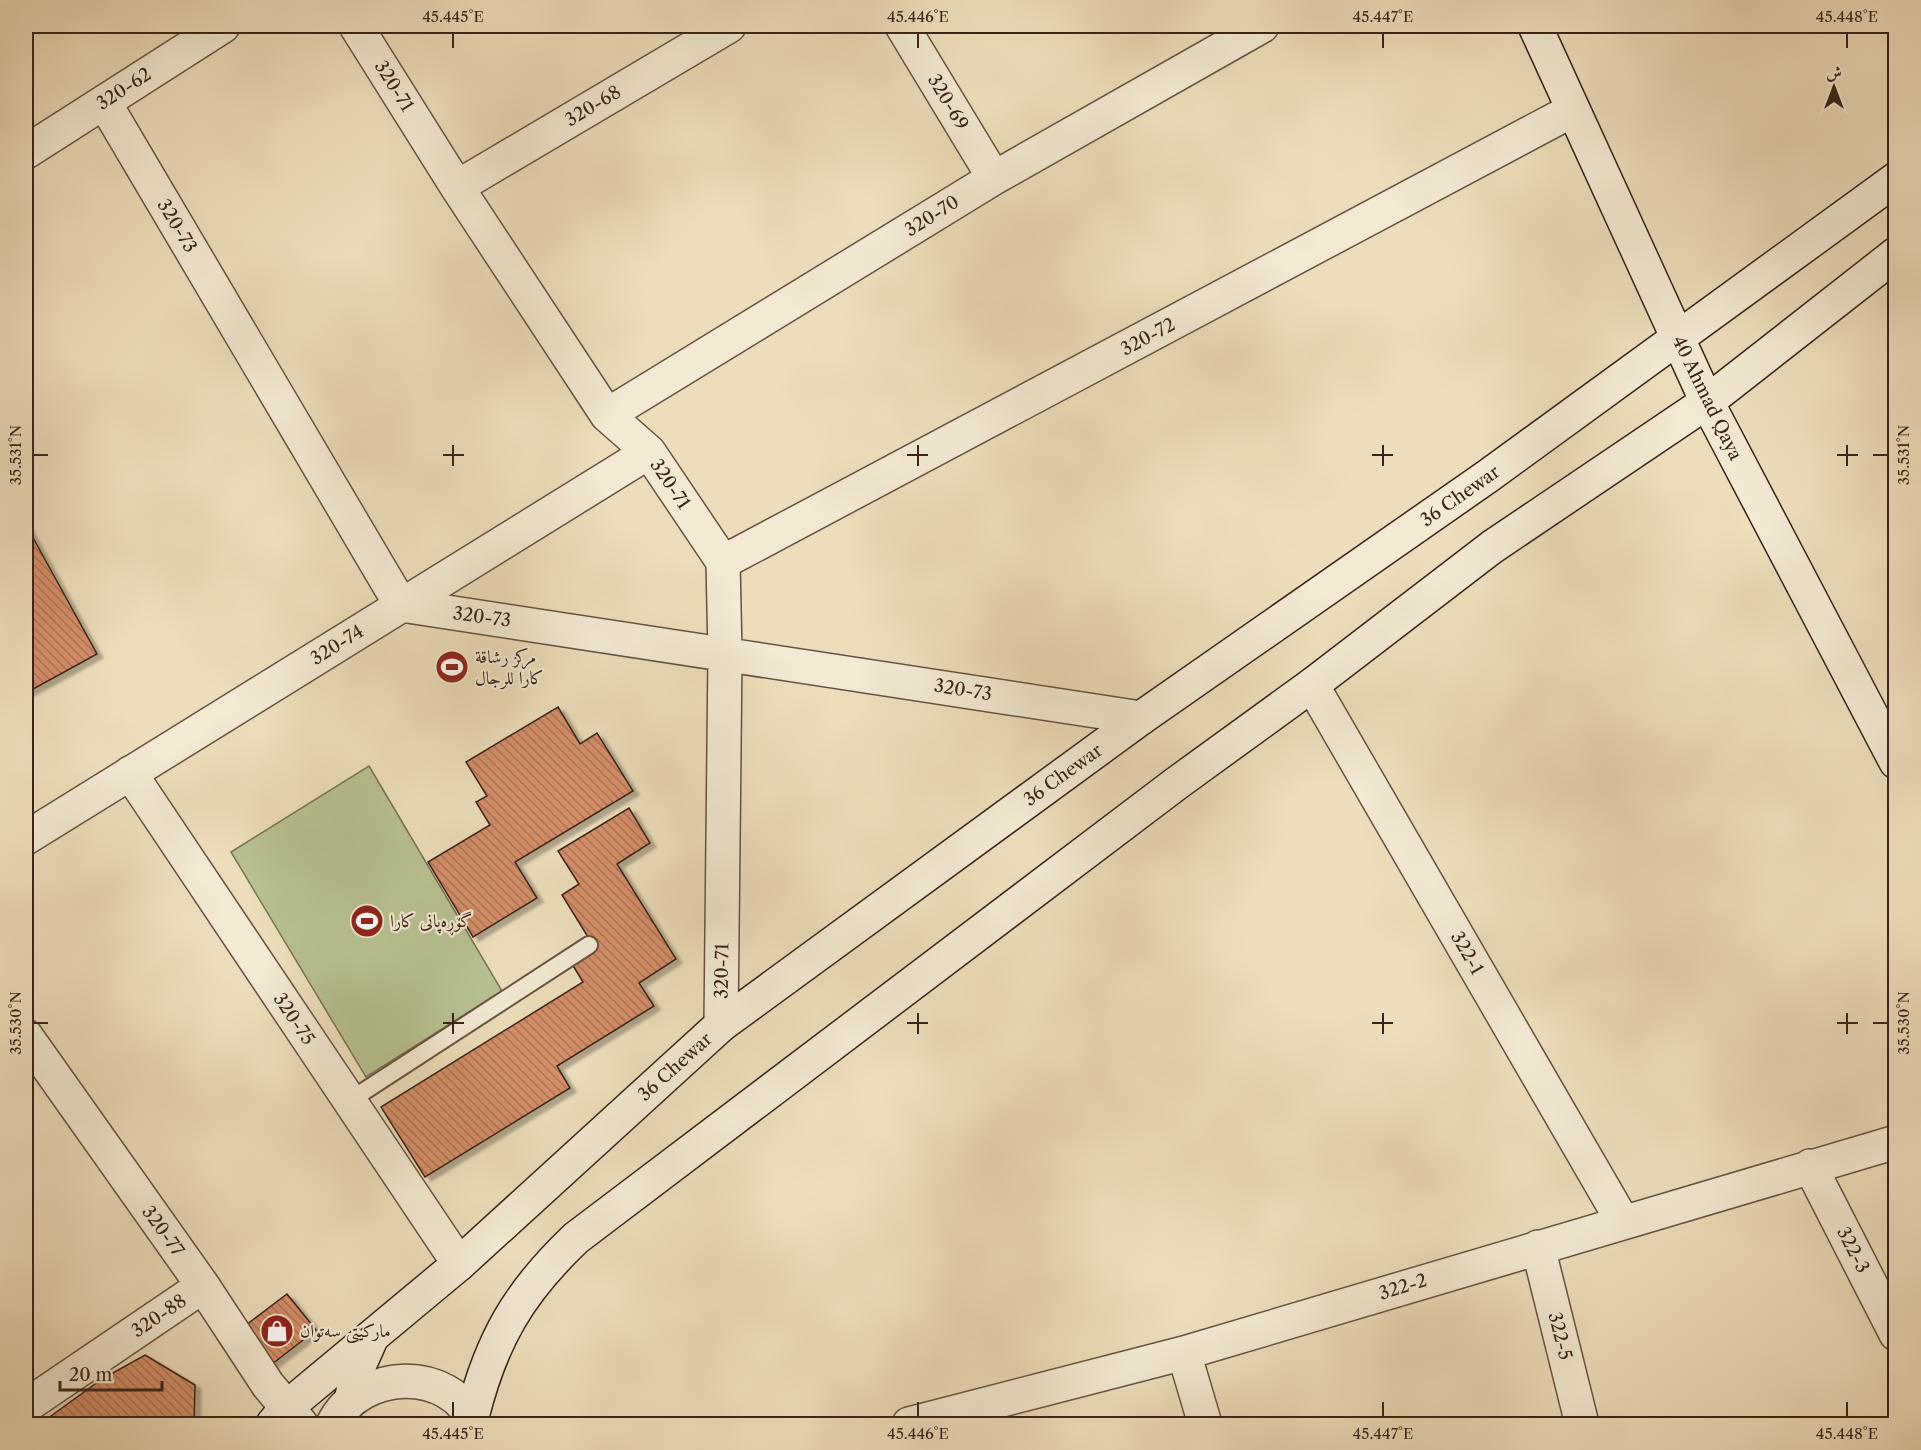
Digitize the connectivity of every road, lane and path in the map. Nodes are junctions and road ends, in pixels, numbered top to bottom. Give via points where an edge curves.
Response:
1 (223, 26) edge
2 (356, 26) edge
3 (729, 26) edge
4 (902, 26) edge
5 (1262, 26) edge
6 (1535, 26) edge
7 (1215, 37) edge
8 (104, 102) junction
9 (1573, 110) junction
10 (26, 152) edge
11 (994, 178) junction
12 (1896, 179) edge
13 (457, 187) junction
14 (1896, 254) edge
15 (1677, 339) junction
16 (1707, 402) junction
17 (607, 415) junction
18 (649, 452) junction
19 (723, 562) junction
20 (401, 605) junction
21 (725, 654) junction
22 (1312, 685) junction
23 (1141, 718) junction
24 (1896, 762) edge
25 (130, 773) junction
26 (26, 838) edge
27 (589, 945) dead end
28 (721, 1025) junction
29 (31, 1058) edge
30 (350, 1101) junction
31 (1896, 1142) edge
32 (1810, 1166) junction
33 (1623, 1222) junction
34 (1538, 1247) junction
35 (459, 1264) junction
36 (203, 1286) junction
37 (1896, 1334) edge
38 (374, 1335) junction
39 (1184, 1353) junction
40 (26, 1406) edge
41 (342, 1412) edge
42 (287, 1419) edge
43 (474, 1421) edge
44 (909, 1425) edge
45 (1205, 1425) edge
46 (1582, 1425) edge

1 - 8 street, 320-62
2 - 13 street, 320-71
3 - 13 street, 320-68
4 - 11 street, 320-69
5 - 7 street, 320-70
6 - 9 street, 40 Ahmad Qaya
7 - 11 street, 320-70
8 - 10 street, 320-62
8 - 20 street, 320-73
9 - 15 street, 40 Ahmad Qaya
9 - 19 street, 320-72
11 - 17 street, 320-70
12 - 15 street, 36 Chewar
13 - 17 street, 320-71
14 - 16 street
15 - 16 street, 40 Ahmad Qaya
15 - 23 street, 36 Chewar
16 - 22 street via 1492,547
16 - 24 street, 40 Ahmad Qaya
17 - 18 street, 320-71
18 - 19 street, 320-71
18 - 20 street, 320-74
19 - 21 street, 320-71
20 - 21 street, 320-73
20 - 25 street, 320-74
21 - 23 street, 320-73
21 - 28 street, 320-71
22 - 33 street, 322-1
22 - 43 street via 1167,790 576,1238 550,1262 509,1318 480,1383
23 - 28 street, 36 Chewar
25 - 26 street, 320-74
25 - 30 street, 320-75
27 - 30 lane
28 - 35 street, 36 Chewar
29 - 36 street, 320-77
30 - 35 street, 320-75
31 - 32 street, 322-2
32 - 33 street, 322-2
32 - 37 street, 322-3
33 - 34 street, 322-2
34 - 39 street, 322-2
34 - 46 street, 322-5
35 - 38 street, 36 Chewar
36 - 40 street, 320-88
36 - 42 street, 320-77
38 - 41 street
38 - 42 street, 36 Chewar
39 - 44 street, 322-2
39 - 45 street
41 - 43 street via 375,1385 401,1380 429,1383 453,1396

